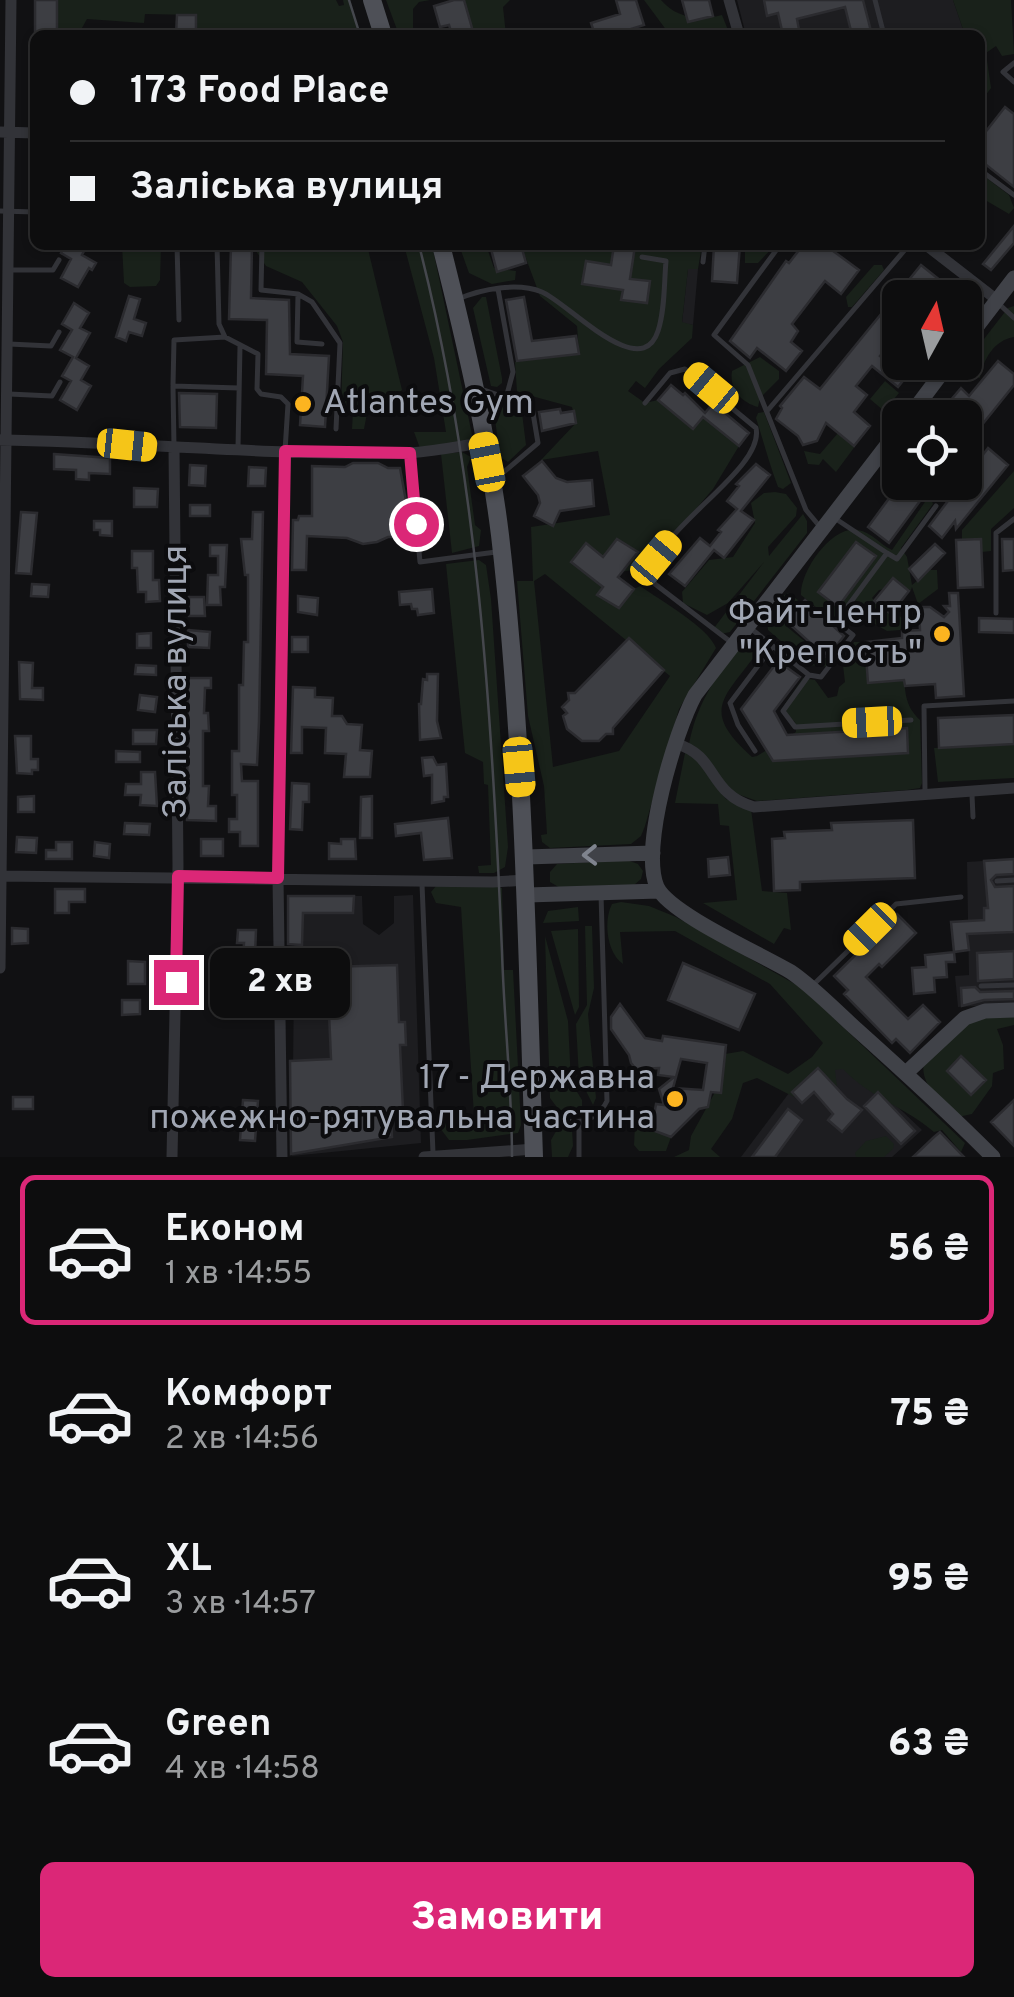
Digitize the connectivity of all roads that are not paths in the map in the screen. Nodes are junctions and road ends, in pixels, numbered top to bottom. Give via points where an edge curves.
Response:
1 (12, 0) edge
2 (372, 0) edge
3 (729, 0) edge
4 (874, 0) edge
5 (381, 30) edge
6 (738, 30) edge
7 (881, 30) edge
8 (1014, 63) edge
9 (1014, 82) edge
10 (5, 132) edge
11 (30, 133) edge
12 (985, 174) edge
13 (1014, 194) edge
14 (5, 211) edge
15 (30, 212) edge
16 (177, 250) edge
17 (217, 250) edge
18 (262, 250) edge
19 (442, 250) edge
20 (705, 250) edge
21 (776, 250) edge
22 (905, 250) edge
23 (932, 250) edge
24 (642, 258) dead end
25 (58, 260) dead end
26 (704, 262) dead end
27 (9, 270) junction
28 (1014, 278) edge
29 (498, 289) junction
30 (298, 294) junction
31 (455, 300) junction
32 (997, 300) junction
33 (4, 302) edge
34 (1014, 318) edge
35 (179, 320) dead end
36 (982, 320) edge
37 (59, 332) dead end
38 (225, 338) junction
39 (9, 344) junction
40 (322, 344) dead end
41 (240, 346) junction
42 (60, 382) dead end
43 (173, 386) junction
44 (473, 386) junction
45 (239, 388) junction
46 (9, 394) junction
47 (506, 398) junction
48 (645, 403) dead end
49 (768, 410) junction
50 (336, 429) dead end
51 (4, 440) edge
52 (483, 443) junction
53 (174, 447) junction
54 (238, 450) junction
55 (285, 451) junction
56 (882, 452) edge
57 (410, 453) junction
58 (492, 482) junction
59 (936, 506) dead end
60 (833, 516) junction
61 (1014, 519) edge
62 (822, 530) junction
63 (501, 552) junction
64 (887, 553) junction
65 (996, 614) dead end
66 (747, 624) junction
67 (732, 644) junction
68 (773, 646) junction
69 (810, 675) junction
70 (1014, 701) edge
71 (911, 720) dead end
72 (676, 744) junction
73 (755, 751) dead end
74 (1014, 788) edge
75 (971, 792) junction
76 (926, 794) junction
77 (973, 817) dead end
78 (653, 853) junction
79 (526, 857) junction
80 (1, 876) edge
81 (178, 876) junction
82 (278, 878) junction
83 (1014, 880) edge
84 (422, 881) junction
85 (997, 881) dead end
86 (527, 887) junction
87 (660, 891) junction
88 (601, 893) junction
89 (960, 898) dead end
90 (0, 968) edge
91 (1014, 985) edge
92 (981, 986) dead end
93 (810, 988) junction
94 (1014, 1010) edge
95 (906, 1074) junction
96 (534, 1115) junction
97 (580, 1124) junction
98 (534, 1153) edge
99 (478, 1154) edge
100 (988, 1155) edge
101 (429, 1156) edge
102 (172, 1157) edge
103 (282, 1157) edge
104 (579, 1157) edge

1 - 10 street
2 - 5 main road
3 - 6 street
4 - 7 lane
8 - 9 lane via 1004,72
10 - 11 street
10 - 14 street
12 - 13 lane
14 - 15 lane
14 - 27 street
16 - 35 lane
17 - 38 lane
18 - 30 lane via 261,290
19 - 31 main road
20 - 26 lane
21 - 49 lane via 714,335 748,366
22 - 49 lane
23 - 32 street
24 - 29 lane via 666,261 659,330 650,344 634,350 540,291
25 - 27 lane via 53,270
27 - 33 street
28 - 32 street
29 - 31 lane
29 - 47 lane via 513,372
30 - 40 lane via 297,342
30 - 50 lane via 312,302 340,342
31 - 44 main road
32 - 34 lane
32 - 36 street
33 - 39 street
37 - 39 lane via 51,346
38 - 41 lane
38 - 43 lane via 174,340
39 - 46 street
41 - 45 lane
41 - 55 lane via 258,354 261,394 288,404
42 - 46 lane via 52,396
43 - 45 lane
43 - 53 lane
44 - 47 lane
44 - 52 main road
45 - 54 lane
46 - 51 street
47 - 58 lane via 532,407 538,442
48 - 67 lane via 670,373 685,368 756,428 756,445 676,532 651,570 655,584
49 - 62 lane via 806,510
51 - 53 street
51 - 80 street
52 - 57 street
52 - 58 main road
53 - 54 street
53 - 81 street, Заліська вулиця
54 - 55 street
55 - 57 street
55 - 82 street
56 - 60 street
57 - 63 lane via 420,562
58 - 63 main road
59 - 64 lane via 897,559
60 - 62 street
60 - 64 lane
61 - 65 lane via 996,533
62 - 66 street
63 - 79 main road
64 - 69 lane via 836,622 854,635 830,669
66 - 67 street
66 - 68 lane
67 - 72 street via 695,696
68 - 69 lane
68 - 73 lane via 730,703
69 - 71 lane via 783,711 795,727
70 - 76 lane via 924,706
72 - 76 street via 702,755 730,798 754,807
72 - 78 street
74 - 75 street
75 - 76 street
75 - 77 lane
78 -> 79 street
78 - 87 street
79 - 86 main road
80 - 81 street
80 - 90 street
81 - 82 street
81 - 102 street, Заліська вулиця
82 - 84 street
82 - 103 street
83 - 85 lane
84 - 86 street
84 - 101 lane
86 - 88 street
86 - 96 main road
87 - 88 street
87 - 93 street
88 - 97 lane via 607,1101 601,1114
89 - 93 lane via 896,904
91 - 92 lane
93 - 95 street
94 - 95 street via 965,1018
95 - 100 street
96 - 97 lane
96 - 98 main road
97 - 104 lane
98 - 99 street
99 - 101 street

